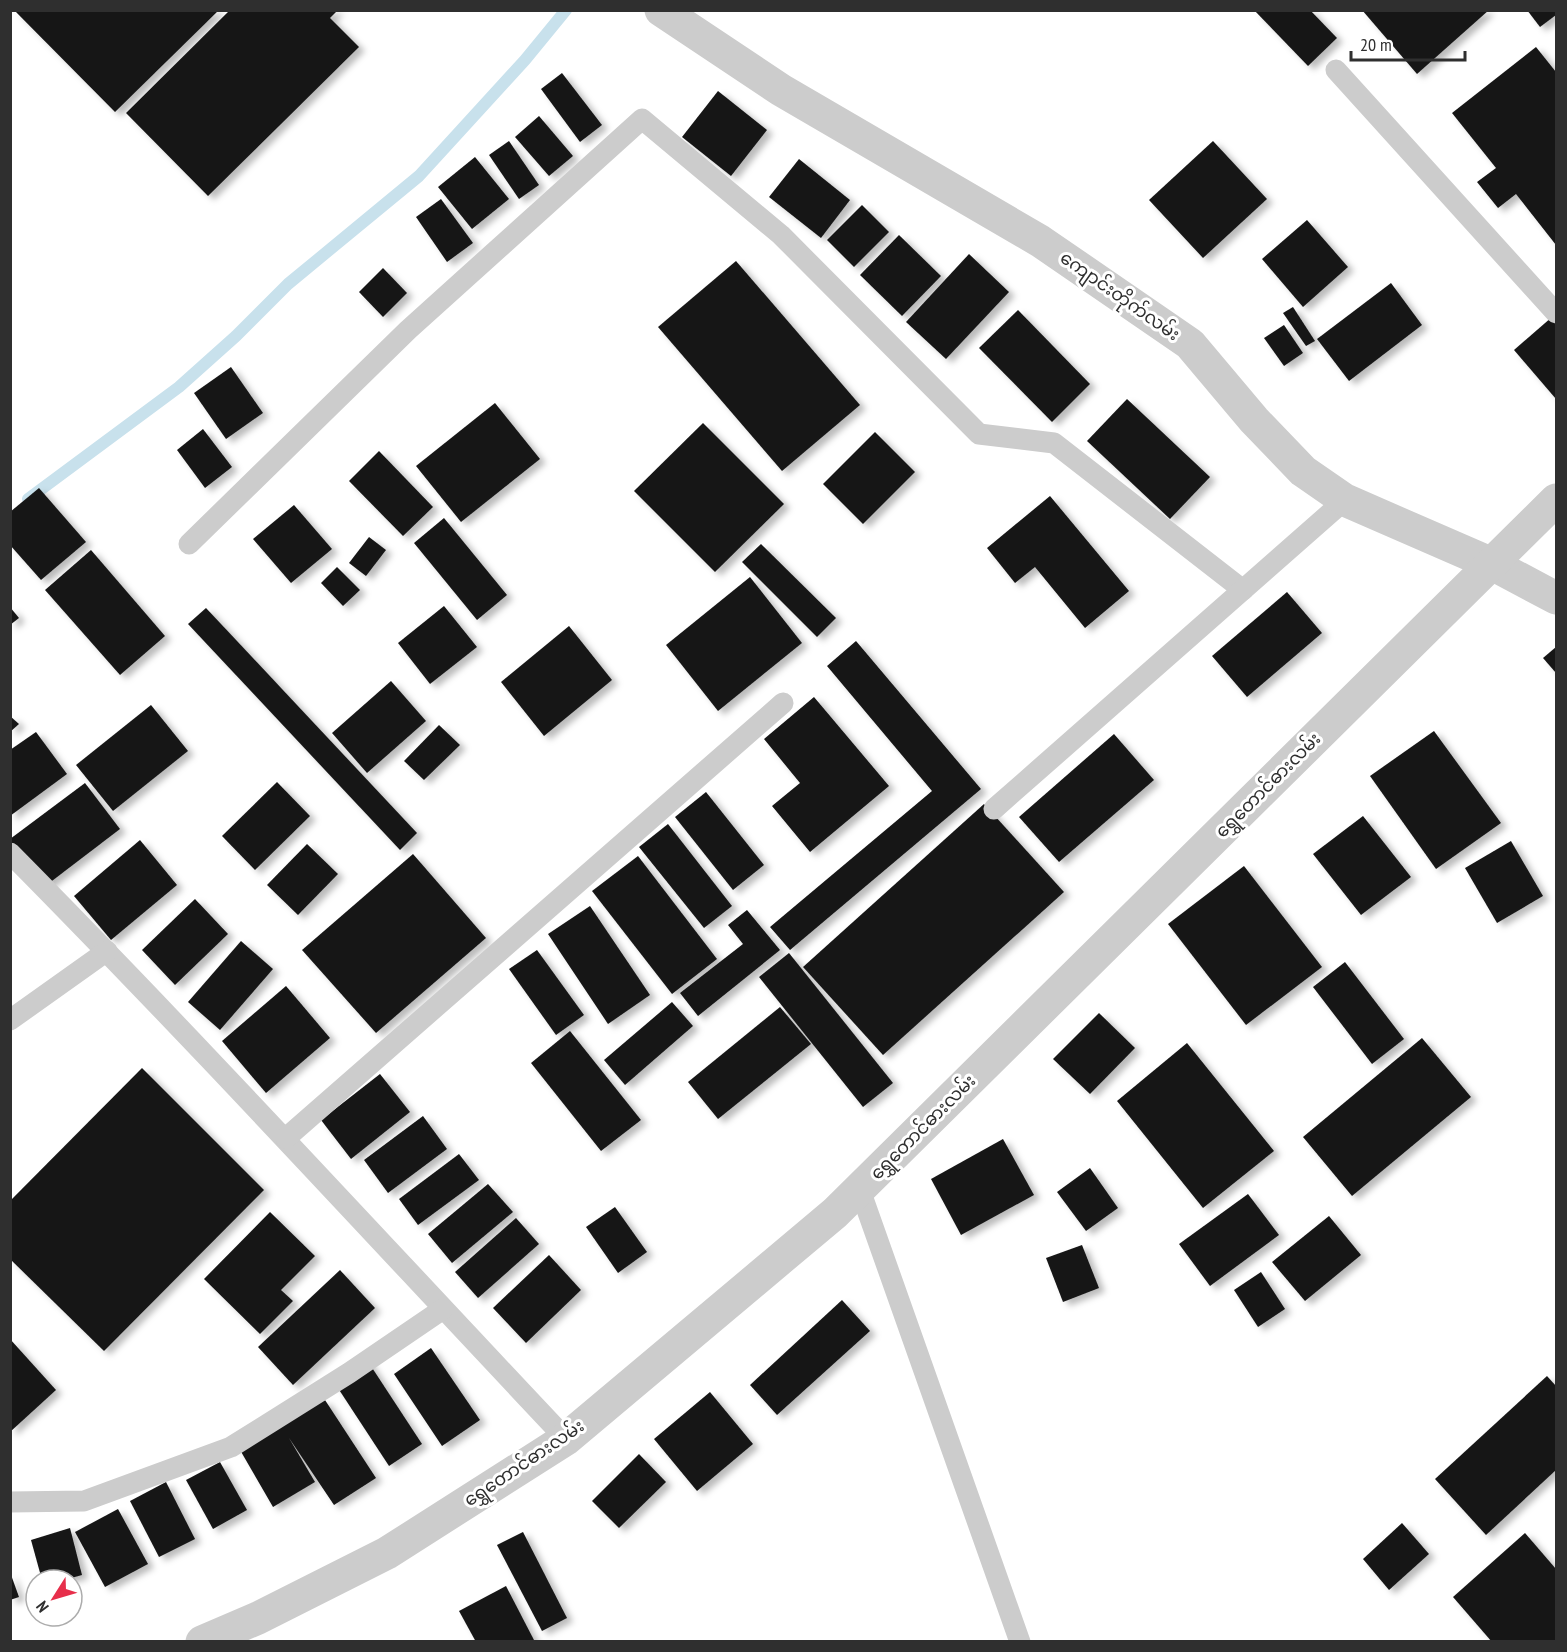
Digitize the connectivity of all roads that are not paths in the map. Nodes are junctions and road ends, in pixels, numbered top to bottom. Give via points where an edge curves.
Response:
1 (661, 10) edge
2 (1336, 70) dead end
3 (1557, 313) edge
4 (1345, 500) junction
5 (1557, 500) edge
6 (189, 544) dead end
7 (1492, 564) junction
8 (1244, 590) junction
9 (1557, 598) edge
10 (783, 703) dead end
11 (994, 809) dead end
12 (10, 854) edge
13 (107, 951) junction
14 (10, 1020) edge
15 (285, 1138) junction
16 (860, 1190) junction
17 (443, 1309) junction
18 (566, 1439) junction
19 (10, 1502) edge
20 (202, 1641) edge
21 (1020, 1641) edge

1 - 4 street, ကျောင်းတိုက်လမ်း via 781,90 1040,241 1190,344 1303,471
2 - 3 lane
4 - 7 street, ကျောင်းတိုက်လမ်း
4 - 8 lane
5 - 7 street, ရွှေတောင်ဓားလမ်း
6 - 8 lane via 408,330 642,119 781,235 979,434 1054,444
7 - 9 street, ကျောင်းတိုက်လမ်း
7 - 16 street, ရွှေတောင်ဓားလမ်း
8 - 11 lane
10 - 15 lane
12 - 13 lane
13 - 14 lane
13 - 15 lane
15 - 17 lane
16 - 18 street, ရွှေတောင်ဓားလမ်း
16 - 21 lane
17 - 18 lane
17 - 19 lane via 231,1446 84,1502
18 - 20 street, ရွှေတောင်ဓားလမ်း via 387,1553 258,1618

